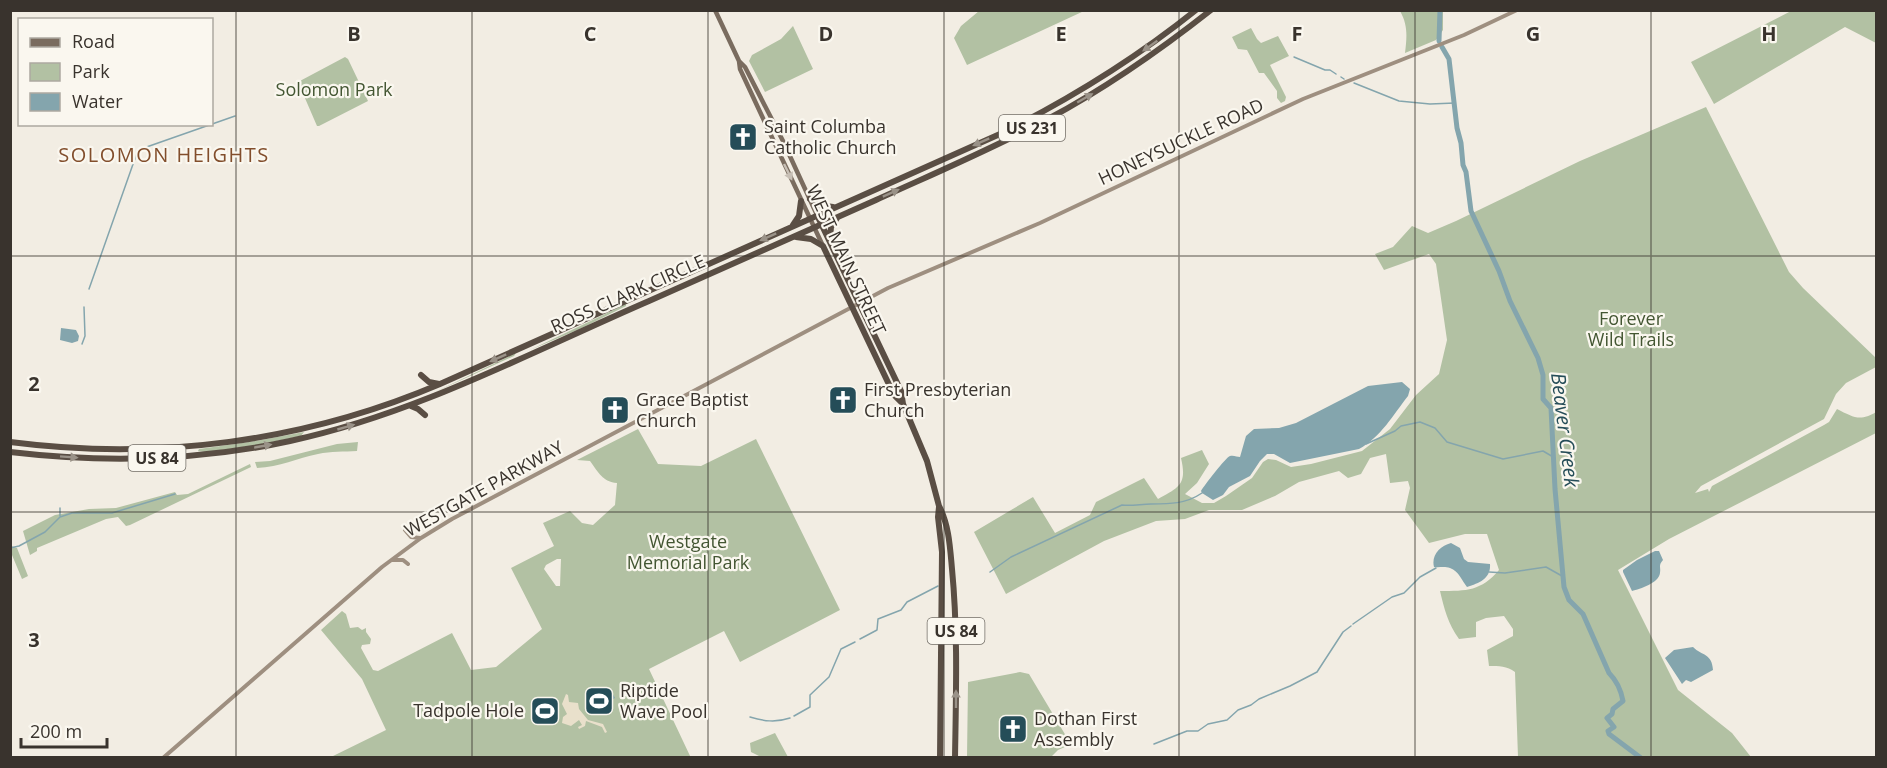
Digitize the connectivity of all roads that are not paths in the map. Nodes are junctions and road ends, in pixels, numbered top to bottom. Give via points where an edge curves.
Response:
1 (715, 10) edge
2 (1196, 10) edge
3 (1211, 10) edge
4 (1517, 10) edge
5 (739, 61) junction
6 (952, 156) junction
7 (942, 160) junction
8 (947, 168) junction
9 (937, 172) junction
10 (810, 199) junction
11 (801, 201) junction
12 (834, 207) junction
13 (817, 215) junction
14 (838, 217) junction
15 (810, 218) junction
16 (821, 224) junction
17 (792, 226) junction
18 (814, 228) junction
19 (792, 237) junction
20 (830, 242) junction
21 (823, 246) junction
22 (701, 267) junction
23 (688, 273) junction
24 (695, 280) junction
25 (679, 288) junction
26 (642, 294) junction
27 (632, 298) junction
28 (859, 304) junction
29 (636, 306) junction
30 (852, 308) junction
31 (624, 312) junction
32 (531, 344) junction
33 (521, 348) junction
34 (525, 356) junction
35 (514, 361) junction
36 (440, 384) junction
37 (415, 395) junction
38 (903, 404) junction
39 (411, 406) junction
40 (425, 415) dead end
41 (10, 442) edge
42 (10, 452) edge
43 (939, 506) junction
44 (405, 530) dead end
45 (421, 538) junction
46 (391, 560) junction
47 (408, 564) dead end
48 (942, 570) junction
49 (951, 573) junction
50 (941, 634) junction
51 (956, 646) junction
52 (941, 648) junction
53 (956, 657) junction
54 (163, 758) edge
55 (940, 758) edge
56 (955, 758) edge

1 - 5 main road, WEST MAIN STREET
2 -> 6 highway, ROSS CLARK CIRCLE / US 231 via 1134,57 1076,93
8 -> 3 highway, ROSS CLARK CIRCLE / US 231 via 1090,95
4 - 28 main road, HONEYSUCKLE ROAD via 1303,99
5 - 10 main road, WEST MAIN STREET via 763,100
5 -> 11 main road, WEST MAIN STREET
6 - 7 highway, ROSS CLARK CIRCLE / US 231
6 - 8 highway
7 - 9 highway
7 - 12 highway, ROSS CLARK CIRCLE / US 231
8 - 9 highway, ROSS CLARK CIRCLE / US 231
14 -> 9 highway, ROSS CLARK CIRCLE / US 231
10 - 12 highway
10 - 13 main road, WEST MAIN STREET
11 - 15 main road, WEST MAIN STREET
11 - 17 highway via 799,216
12 - 13 highway, ROSS CLARK CIRCLE / US 231
13 - 15 highway, ROSS CLARK CIRCLE / US 84
13 - 16 highway, WEST MAIN STREET / US 84
14 - 16 highway, ROSS CLARK CIRCLE / US 231
14 - 20 highway via 831,227
15 - 17 highway, ROSS CLARK CIRCLE / US 84
15 - 18 main road, WEST MAIN STREET
16 - 18 highway, ROSS CLARK CIRCLE / US 231
16 - 20 highway, WEST MAIN STREET / US 84
17 -> 22 highway, ROSS CLARK CIRCLE / US 84
18 - 19 highway, ROSS CLARK CIRCLE / US 231
18 - 21 main road, WEST MAIN STREET
19 - 21 highway via 811,238
19 - 24 highway, ROSS CLARK CIRCLE / US 84
20 - 28 highway, WEST MAIN STREET / US 84
21 - 30 highway, WEST MAIN STREET / US 84
22 - 23 highway, ROSS CLARK CIRCLE / US 84
22 - 24 highway
23 - 25 highway
23 - 26 highway, ROSS CLARK CIRCLE / US 84
24 - 25 highway, ROSS CLARK CIRCLE / US 84
25 - 29 highway, ROSS CLARK CIRCLE / US 84
26 - 27 highway, ROSS CLARK CIRCLE / US 84
26 - 29 highway
27 - 31 highway
27 - 32 highway, ROSS CLARK CIRCLE / US 84
28 - 30 main road, WESTGATE PARKWAY
28 - 38 highway, WEST MAIN STREET / US 84 via 901,391
29 - 31 highway, ROSS CLARK CIRCLE / US 84
30 - 38 highway, WEST MAIN STREET / US 84 via 894,395
30 - 45 main road, WESTGATE PARKWAY
31 - 34 highway, ROSS CLARK CIRCLE / US 84
32 - 33 highway, ROSS CLARK CIRCLE / US 84
32 - 34 highway
33 - 35 highway
33 -> 36 highway, ROSS CLARK CIRCLE / US 84
34 - 35 highway, ROSS CLARK CIRCLE / US 84
35 - 39 highway, ROSS CLARK CIRCLE / US 84
36 - 37 highway, ROSS CLARK CIRCLE / US 84
36 - 37 highway via 421,378
37 - 41 highway, ROSS CLARK CIRCLE / US 84 via 274,436 185,448 110,450
38 - 43 highway, WEST MAIN STREET / US 84 via 927,461
39 - 40 highway
42 -> 39 highway, ROSS CLARK CIRCLE / US 84 via 118,459 218,453 325,433
43 - 48 highway, WEST MAIN STREET / US 84
43 - 49 highway, WEST MAIN STREET / US 84 via 947,526
44 - 45 main road via 411,537
45 - 46 main road, WESTGATE PARKWAY
46 - 47 main road
46 - 54 main road, WESTGATE PARKWAY
48 - 49 highway
48 - 50 highway, WEST MAIN STREET / US 84
49 - 51 highway, WEST MAIN STREET / US 84
50 - 51 highway via 948,645
50 - 52 highway, WEST MAIN STREET / US 84
51 - 53 highway, WEST MAIN STREET / US 84
52 - 53 highway via 949,649
52 - 55 highway, WEST MAIN STREET / US 84
56 -> 53 highway, WEST MAIN STREET / US 84

